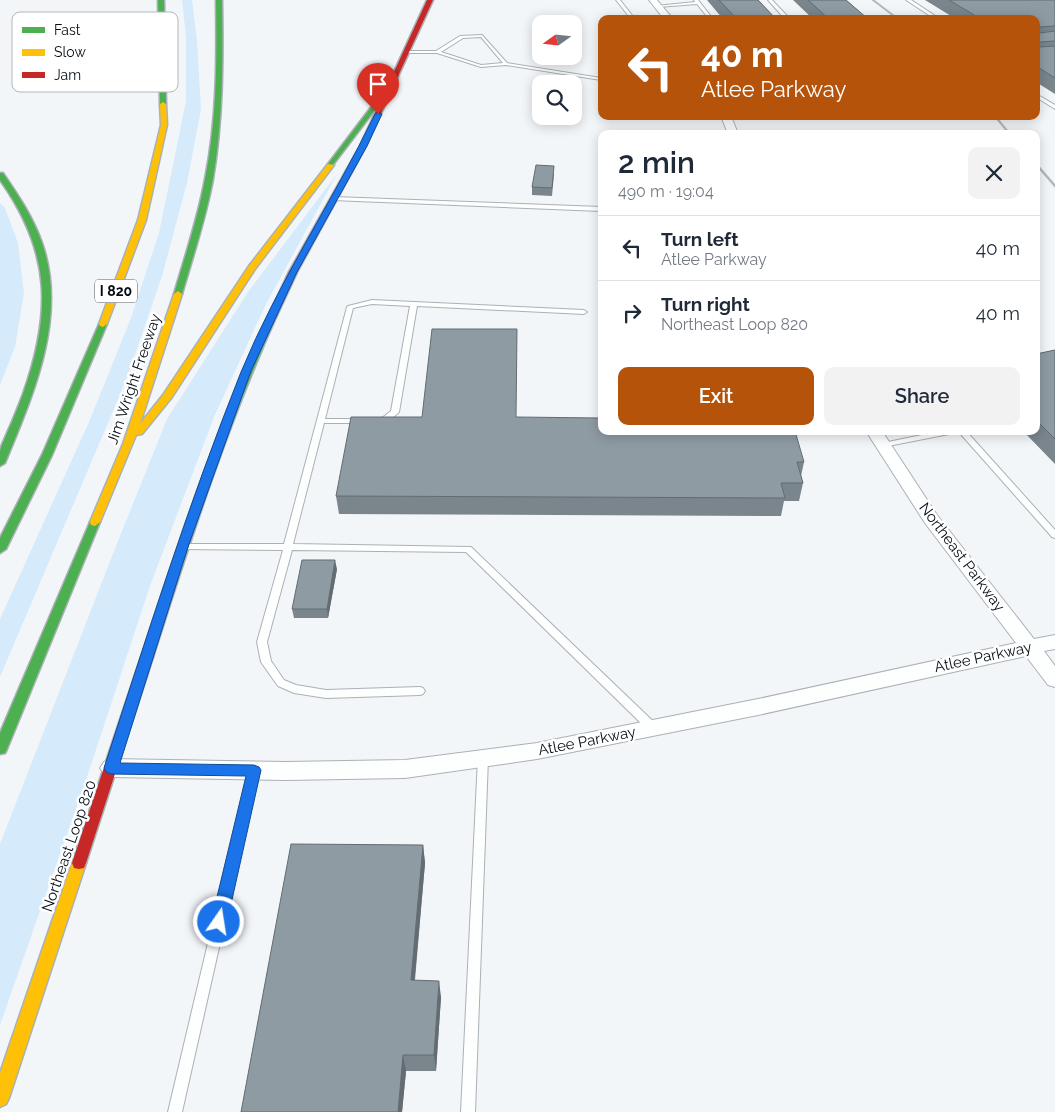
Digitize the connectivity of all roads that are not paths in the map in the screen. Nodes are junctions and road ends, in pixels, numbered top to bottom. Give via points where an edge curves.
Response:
1 (219, 0) edge
2 (431, 0) edge
3 (618, 0) edge
4 (770, 0) edge
5 (908, 0) edge
6 (697, 2) edge
7 (656, 3) edge
8 (630, 15) edge
9 (666, 15) edge
10 (708, 15) edge
11 (784, 15) edge
12 (932, 15) edge
13 (407, 52) junction
14 (437, 52) junction
15 (506, 64) junction
16 (598, 79) edge
17 (393, 82) junction
18 (163, 92) edge
19 (1040, 98) edge
20 (1055, 107) edge
21 (0, 175) edge
22 (334, 199) junction
23 (598, 209) edge
24 (414, 304) junction
25 (584, 312) dead end
26 (321, 421) junction
27 (911, 435) edge
28 (966, 435) edge
29 (878, 438) edge
30 (128, 444) junction
31 (0, 463) edge
32 (1055, 535) edge
33 (182, 547) junction
34 (288, 547) junction
35 (0, 549) edge
36 (1055, 642) edge
37 (1031, 647) junction
38 (1055, 680) edge
39 (420, 691) dead end
40 (653, 728) junction
41 (0, 749) edge
42 (483, 758) junction
43 (111, 768) junction
44 (254, 770) junction
45 (0, 1098) edge
46 (175, 1112) edge
47 (468, 1112) edge

1 - 30 main road, Jim Wright Freeway via 216,130 209,181 175,306
2 - 13 main road, Northeast Loop 820
3 - 8 lane
4 - 11 lane
5 - 12 lane
6 - 7 lane
6 - 10 lane
7 - 9 street
13 - 14 lane
13 - 17 main road, Northeast Loop 820
14 - 15 lane via 481,66
14 - 15 lane via 462,37 482,36
15 - 16 lane
17 - 22 main road, Northeast Loop 820
17 - 30 main road via 252,268 167,397
18 - 35 main road, I 820 via 164,125 142,220 109,311 47,455
19 - 20 lane
21 - 31 main road via 26,212 39,241 47,286 42,352 27,400
22 - 23 lane
22 - 33 main road, Northeast Loop 820 via 293,272 246,371
24 - 25 lane
24 - 26 lane via 372,302 350,307
24 - 26 lane via 395,412 384,420
26 - 34 lane
27 - 29 lane
28 - 32 lane
29 - 37 street, Northeast Parkway via 931,519
30 - 41 main road, Jim Wright Freeway
33 - 34 lane
33 - 43 main road, Northeast Loop 820
34 - 39 lane via 262,642 266,662 281,683 294,689 326,694
34 - 40 lane via 468,549
36 - 37 street, Atlee Parkway
37 - 38 street, Northeast Parkway
37 - 40 street, Atlee Parkway
40 - 42 street, Atlee Parkway
42 - 44 street, Atlee Parkway via 405,769
42 - 47 lane
43 - 44 street, Atlee Parkway
43 - 45 main road, Northeast Loop 820
44 - 46 lane

